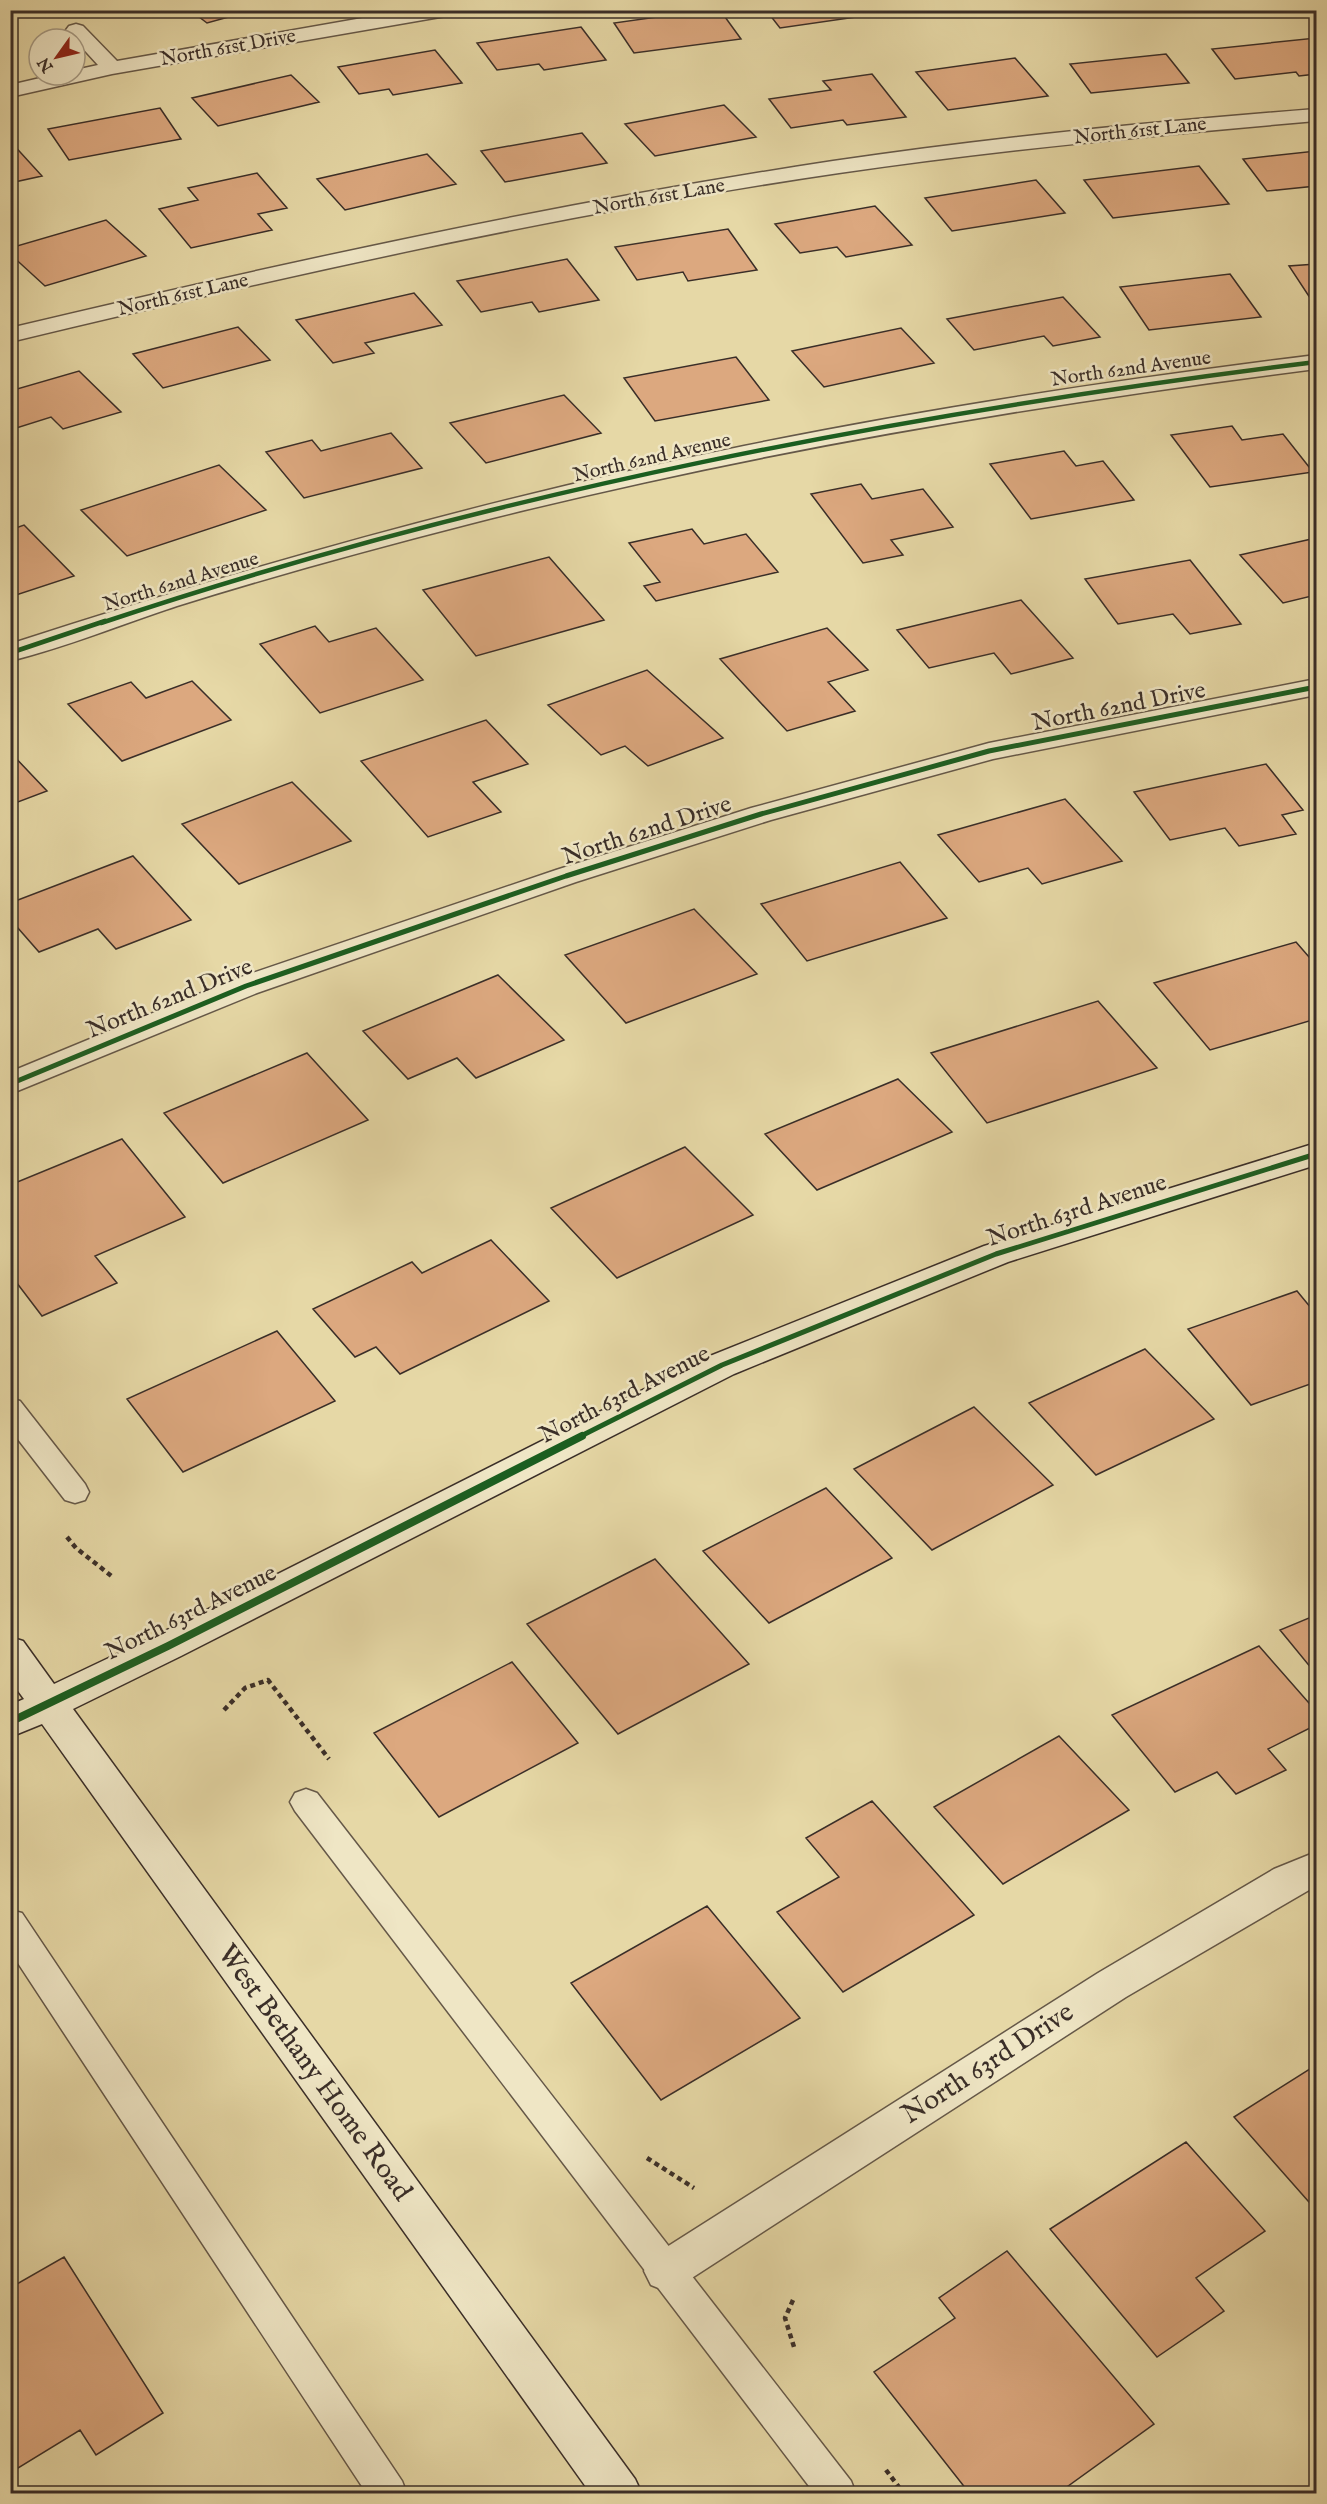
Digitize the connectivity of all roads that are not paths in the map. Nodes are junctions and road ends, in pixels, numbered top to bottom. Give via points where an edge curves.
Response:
1 (446, 10) edge
2 (87, 42) edge
3 (112, 68) junction
4 (10, 91) edge
5 (1317, 115) edge
6 (10, 336) edge
7 (1317, 362) edge
8 (10, 653) edge
9 (1317, 687) edge
10 (10, 1084) edge
11 (1317, 1154) edge
12 (10, 1408) edge
13 (75, 1492) dead end
14 (10, 1651) edge
15 (48, 1703) junction
16 (10, 1722) edge
17 (306, 1802) dead end
18 (1317, 1868) edge
19 (10, 1923) edge
20 (666, 2271) junction
21 (389, 2493) edge
22 (619, 2493) edge
23 (838, 2493) edge

1 - 3 street, North 61st Drive
2 - 3 street
3 - 4 street, North 61st Drive
5 - 6 street, North 61st Lane via 1021,143 757,180 352,255
7 - 8 street, North 62nd Avenue via 1190,376 956,412 713,461 514,506 344,551 183,596
9 - 10 street, North 62nd Drive via 988,751 760,814 246,986
11 - 15 street, North 63rd Avenue via 996,1254 722,1365 179,1641
12 - 13 lane
14 - 15 street, West Bethany Home Road
15 - 16 street, North 63rd Avenue
15 - 22 street, West Bethany Home Road
17 - 20 lane
18 - 20 street, North 63rd Drive via 1288,1881 1112,1985
19 - 21 lane
20 - 23 lane

